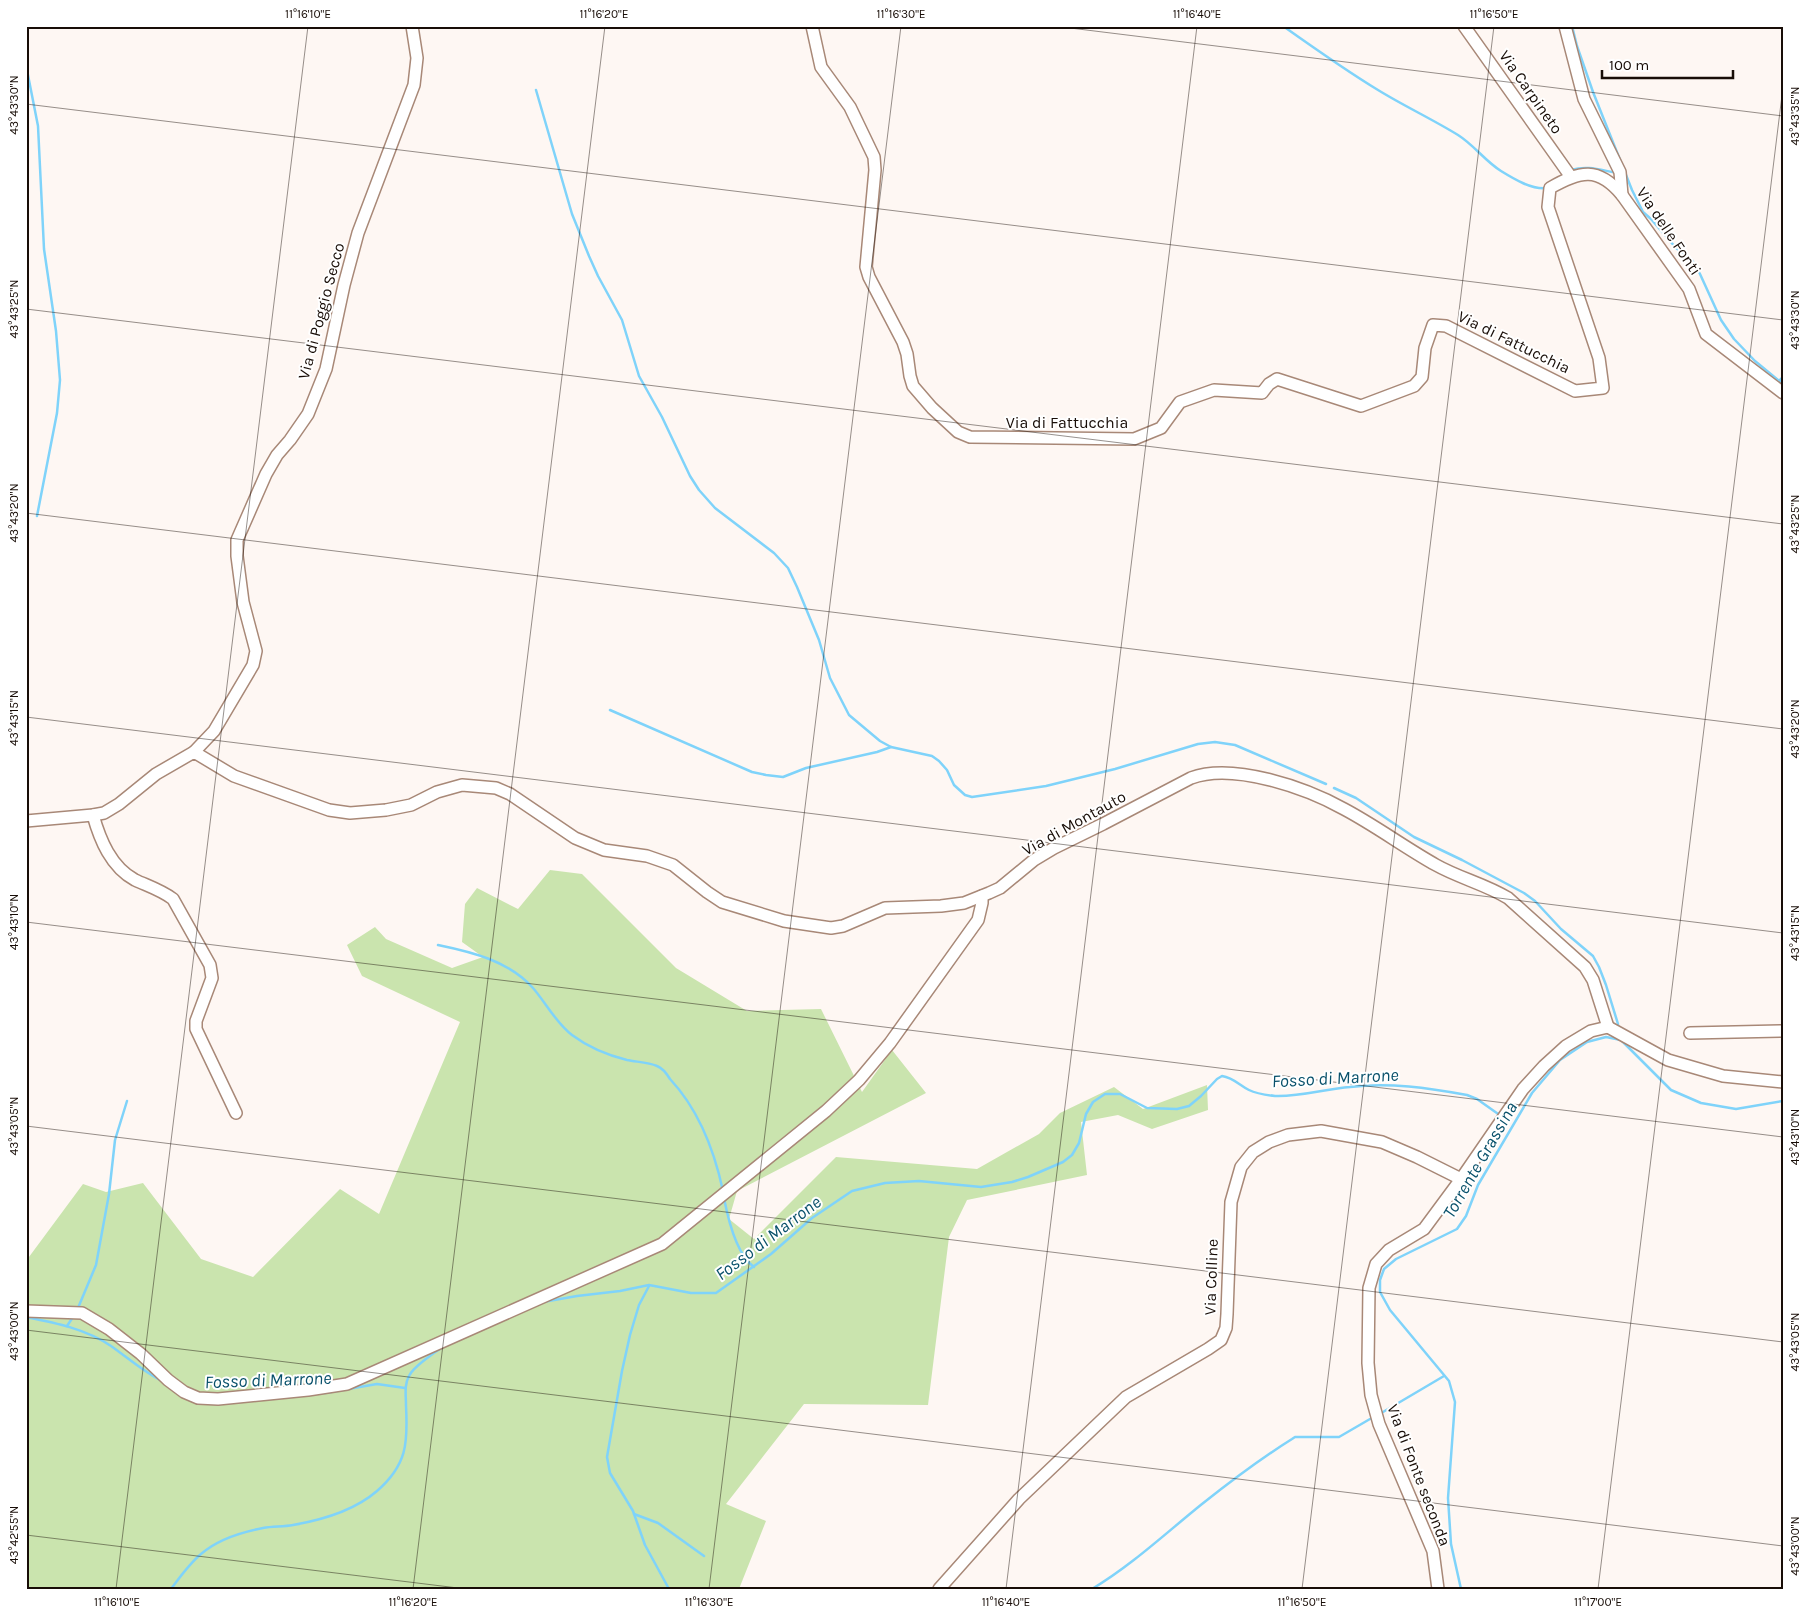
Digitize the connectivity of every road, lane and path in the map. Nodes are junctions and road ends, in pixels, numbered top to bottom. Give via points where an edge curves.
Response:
1 (412, 26) edge
2 (812, 26) edge
3 (1464, 26) edge
4 (1565, 26) edge
5 (1571, 176) junction
6 (1622, 195) junction
7 (1783, 394) edge
8 (194, 752) junction
9 (93, 816) junction
10 (26, 820) edge
11 (982, 896) dead end
12 (1608, 1026) junction
13 (1783, 1031) edge
14 (1690, 1033) dead end
15 (1783, 1082) edge
16 (236, 1113) dead end
17 (1461, 1179) junction
18 (26, 1312) edge
19 (939, 1589) edge
20 (1438, 1589) edge

1 - 8 street, Via di Poggio Secco via 416,58 414,85 358,233 326,369 308,414 266,474 238,540 243,602 256,651 253,664 214,732
2 - 5 street, Via di Fattucchia via 820,67 850,107 874,156 866,267 869,277 908,354 913,386 958,432 970,437 1134,439 1161,428 1180,402 1214,390 1262,393 1277,379 1361,406 1414,386 1422,377 1425,348 1433,325 1446,326 1576,390 1603,388 1599,358 1548,207 1550,188
3 - 5 street, Via Carpineto
4 - 6 street, Via delle Fonti via 1584,99 1620,172
5 - 6 street via 1599,176 1612,182
6 - 7 street, Via delle Fonti via 1689,289 1706,334
8 - 9 street via 156,774 119,804
8 - 12 street, Via di Montauto via 234,776 329,810 350,813 411,805 437,792 462,785 496,788 576,838 604,850 647,856 673,865 722,902 784,921 831,928 885,908 964,903 1000,888 1054,848 1191,778 1200,774 1242,773 1314,795 1344,809 1434,864 1508,898 1586,967
9 - 10 street
9 - 16 street via 108,855 132,879 173,899 210,965 212,978 196,1029
11 - 18 street via 978,920 890,1043 859,1080 826,1111 662,1244 348,1384 218,1399 198,1398 168,1380 109,1329 82,1314
12 - 15 street via 1668,1060 1723,1076
12 - 17 street, Via di Fonte seconda via 1591,1031 1566,1046 1544,1066 1522,1089
13 - 14 street
17 - 19 street, Via Colline via 1382,1142 1321,1131 1288,1135 1253,1152 1241,1167 1230,1202 1226,1328 1220,1340 1126,1396 1019,1499
17 - 20 street, Via di Fonte seconda via 1424,1229 1390,1250 1376,1264 1369,1288 1371,1395 1379,1424 1433,1551

